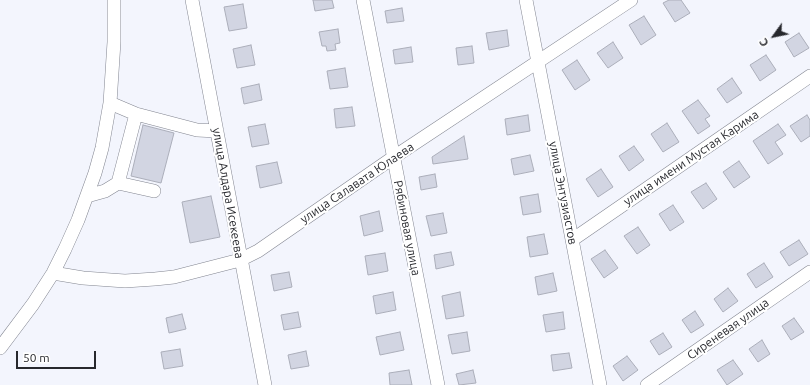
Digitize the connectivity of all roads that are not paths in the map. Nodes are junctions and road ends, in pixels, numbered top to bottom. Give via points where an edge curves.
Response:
1 (114, 0) edge
2 (192, 0) edge
3 (364, 0) edge
4 (526, 0) edge
5 (631, 0) edge
6 (538, 62) junction
7 (810, 76) edge
8 (110, 103) junction
9 (136, 114) junction
10 (217, 131) junction
11 (394, 157) junction
12 (118, 183) junction
13 (154, 191) dead end
14 (87, 196) junction
15 (572, 240) junction
16 (240, 260) junction
17 (810, 272) edge
18 (53, 273) junction
19 (0, 348) edge
20 (265, 385) edge
21 (438, 385) edge
22 (600, 385) edge
23 (647, 385) edge

1 - 8 street
2 - 10 street, улица Алдара Исекеева
3 - 11 street, Рябиновая улица
4 - 6 street, улица Энтузиастов
5 - 6 street, улица Салавата Юлаева
6 - 11 street, улица Салавата Юлаева
6 - 15 street, улица Энтузиастов
7 - 15 street, улица имени Мустая Карима
8 - 9 street
8 - 14 street via 102,148
9 - 10 street via 197,130
9 - 12 street
10 - 16 street, улица Алдара Исекеева
11 - 16 street, улица Салавата Юлаева via 258,251
11 - 21 street, Рябиновая улица
12 - 13 street
12 - 14 street via 105,191
14 - 18 street
15 - 22 street, улица Энтузиастов
16 - 18 street, улица Салавата Юлаева via 155,280 90,279
16 - 20 street, улица Алдара Исекеева
17 - 23 street, Сиреневая улица
18 - 19 street

